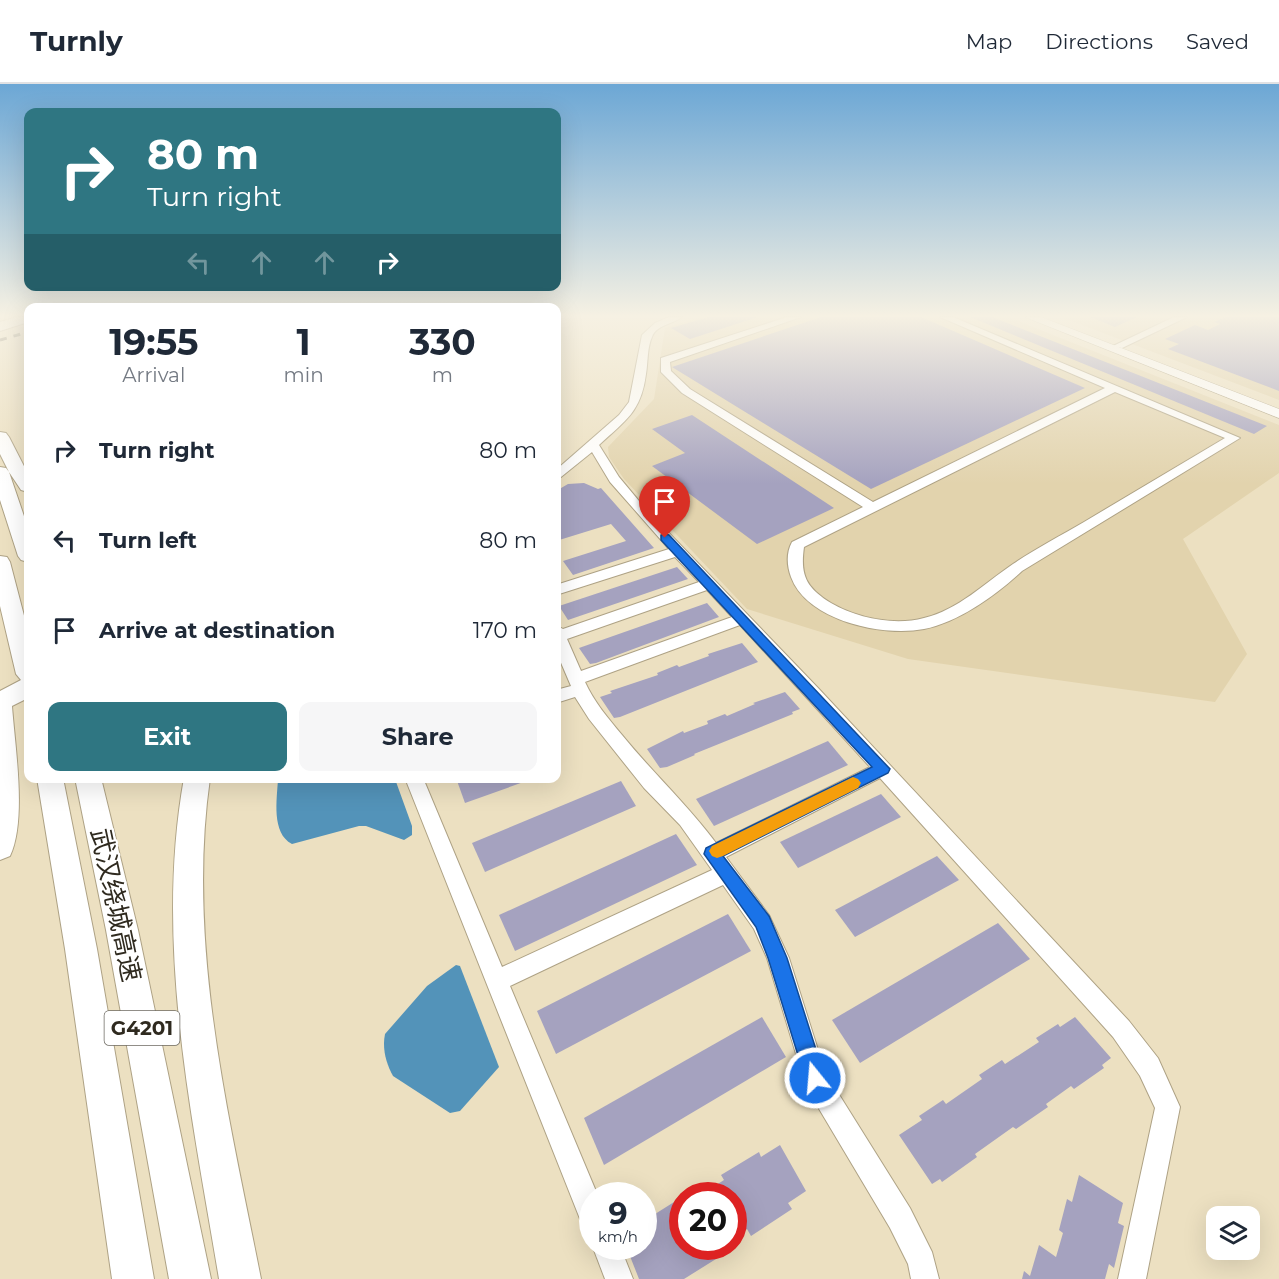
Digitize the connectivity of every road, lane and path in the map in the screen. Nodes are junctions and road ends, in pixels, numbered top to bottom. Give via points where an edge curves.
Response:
1 (641, 373) edge
2 (667, 373) edge
3 (1077, 373) edge
4 (1174, 373) edge
5 (1188, 373) edge
6 (1113, 388) junction
7 (1279, 408) edge
8 (1279, 414) edge
9 (0, 437) edge
10 (593, 444) junction
11 (0, 472) edge
12 (561, 473) edge
13 (24, 481) edge
14 (872, 507) junction
15 (24, 544) edge
16 (678, 551) junction
17 (0, 562) edge
18 (709, 584) junction
19 (561, 588) edge
20 (742, 619) junction
21 (561, 633) edge
22 (561, 644) edge
23 (24, 655) edge
24 (24, 677) edge
25 (578, 684) junction
26 (24, 689) edge
27 (0, 691) edge
28 (561, 694) edge
29 (0, 704) edge
30 (882, 769) junction
31 (51, 783) edge
32 (89, 783) edge
33 (196, 783) edge
34 (416, 783) edge
35 (0, 847) edge
36 (712, 854) junction
37 (727, 873) junction
38 (496, 981) junction
39 (579, 1182) edge
40 (612, 1260) edge
41 (133, 1279) edge
42 (190, 1279) edge
43 (240, 1279) edge
44 (619, 1279) edge
45 (925, 1279) edge
46 (1132, 1279) edge

1 - 10 street via 634,403
2 - 14 street via 686,391
3 - 6 street
4 - 8 main road
5 - 7 main road
6 - 14 street
6 - 14 street via 1234,438 1017,568 1006,580 922,624 886,626 846,617 815,599 797,575 793,559 797,545
9 - 13 highway
10 - 12 street
10 - 16 street via 614,479
11 - 15 highway
16 - 18 street
16 - 19 street
17 - 23 highway
18 - 20 street
18 - 21 street
20 - 25 street
20 - 30 street
22 - 25 street
24 - 27 highway
25 - 28 street
25 - 36 street via 609,733 687,819
26 - 29 highway
29 - 35 highway via 5,815
30 - 36 street
30 - 46 street via 1121,1029 1160,1086 1168,1107
31 - 41 highway, 武汉绕城高速 / G4201
32 - 42 highway, 武汉绕城高速 / G4201
33 - 43 highway via 186,856 192,969 210,1110
34 - 38 street
36 - 37 street
37 - 38 street
37 - 45 street via 762,922 815,1078 900,1218 922,1262
38 - 39 street
40 - 44 street

